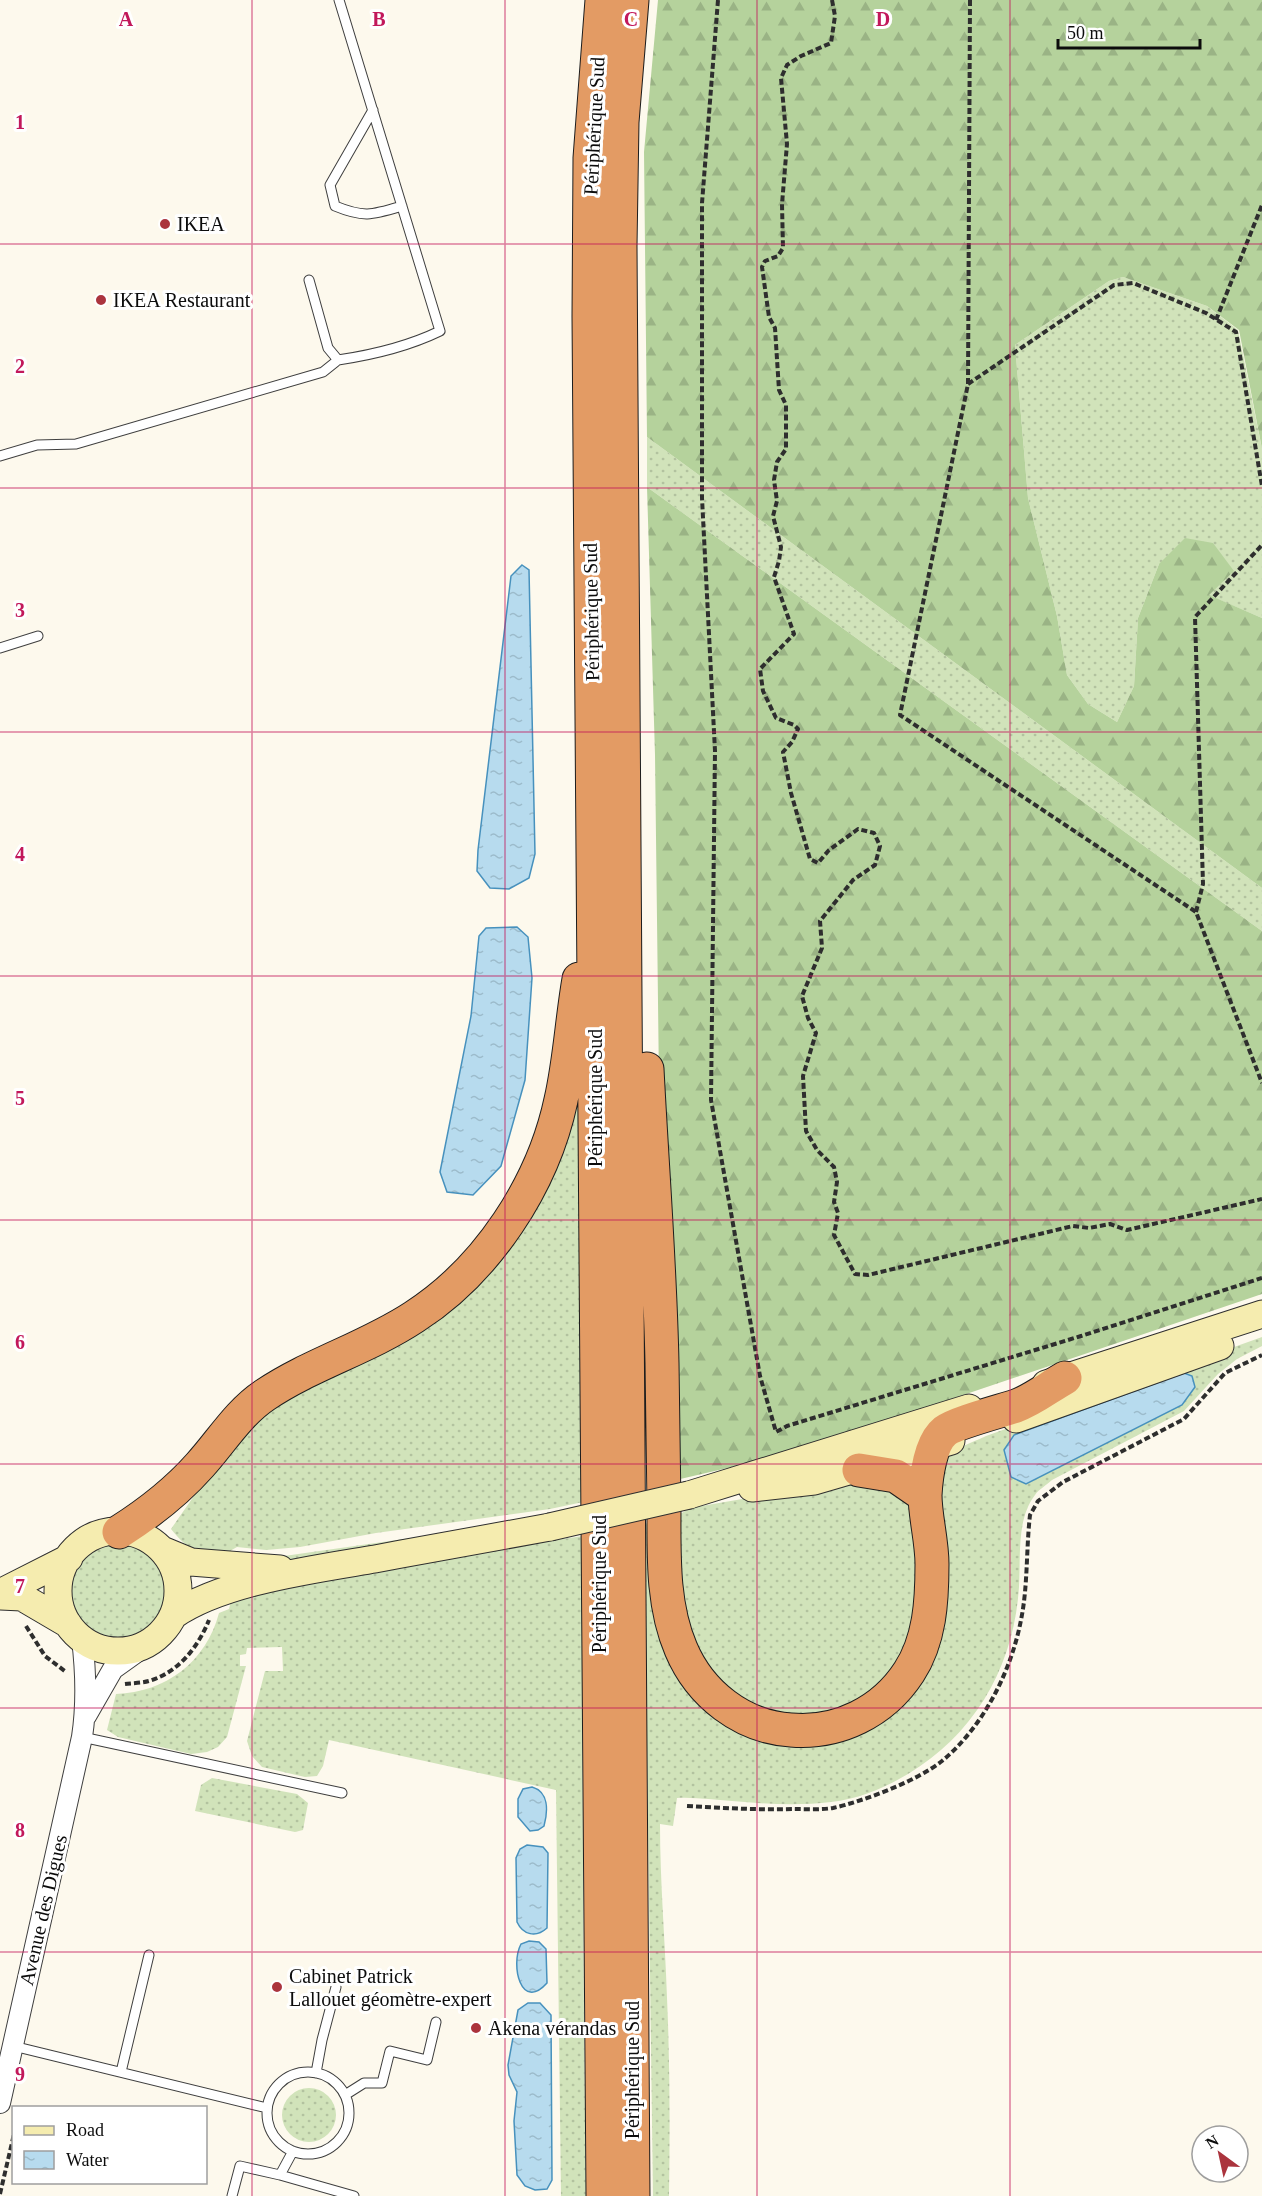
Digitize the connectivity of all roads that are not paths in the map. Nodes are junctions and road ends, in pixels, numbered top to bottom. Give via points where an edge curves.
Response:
1 (339, 0) edge
2 (602, 0) edge
3 (632, 0) edge
4 (373, 110) junction
5 (402, 206) junction
6 (309, 280) dead end
7 (338, 360) junction
8 (0, 456) edge
9 (38, 636) dead end
10 (0, 648) edge
11 (594, 894) junction
12 (625, 1035) junction
13 (1262, 1314) edge
14 (1262, 1330) edge
15 (1065, 1378) junction
16 (933, 1447) junction
17 (859, 1470) junction
18 (689, 1495) junction
19 (925, 1496) junction
20 (119, 1532) junction
21 (162, 1550) junction
22 (69, 1558) junction
23 (308, 1570) junction
24 (0, 1594) edge
25 (174, 1615) junction
26 (75, 1632) junction
27 (148, 1644) junction
28 (84, 1727) junction
29 (342, 1794) dead end
30 (149, 1955) dead end
31 (336, 1987) dead end
32 (436, 2022) dead end
33 (13, 2046) junction
34 (121, 2072) junction
35 (316, 2073) junction
36 (345, 2095) junction
37 (0, 2103) edge
38 (267, 2108) junction
39 (292, 2151) junction
40 (280, 2175) junction
41 (232, 2196) edge
42 (354, 2196) edge
43 (603, 2196) edge
44 (633, 2196) edge

1 - 4 lane
2 - 11 highway, Périphérique Sud via 590,158
3 - 12 highway, Périphérique Sud via 622,122 620,246
4 - 5 lane
4 - 5 lane via 330,185 335,206 371,215
5 - 7 lane via 440,331 361,357
6 - 7 lane via 328,348
7 - 8 lane via 323,372 76,444 37,445
9 - 10 lane
11 - 20 highway via 561,1101 528,1190 496,1240 442,1296 415,1317 262,1397 200,1466 166,1498
11 - 43 highway, Périphérique Sud
12 - 19 highway via 646,1064 661,1344 667,1591 679,1643 702,1684 737,1714 784,1730 840,1725 884,1701 910,1670 928,1623 932,1553
12 - 44 highway, Périphérique Sud
13 - 15 main road
14 - 16 main road
15 - 16 highway via 1021,1404 946,1430
15 - 18 main road
16 - 17 main road
16 - 19 highway
17 - 18 main road via 814,1481
17 - 19 highway via 896,1476
18 - 23 main road, bridge via 550,1527
20 - 21 main road via 140,1536
20 - 22 main road via 85,1542
21 - 23 main road via 191,1562
21 - 25 main road via 177,1576
22 - 24 main road
22 - 26 main road via 58,1592 62,1611
23 - 25 main road via 228,1590 188,1605
24 - 26 main road via 22,1597
25 - 27 main road via 163,1632
26 - 27 main road via 97,1647 115,1651
26 - 28 street via 86,1679
27 - 28 street via 113,1669
28 - 29 lane
28 - 33 street, Avenue des Digues
30 - 34 lane
31 - 35 lane
32 - 36 lane via 427,2060 390,2051 382,2083 364,2083
33 - 34 lane
33 - 37 street, Avenue des Digues
34 - 38 lane
35 - 36 lane via 338,2085
35 - 38 lane via 303,2073 279,2084
36 - 39 lane via 348,2123 333,2146 306,2154
38 - 39 lane via 273,2134
39 - 40 lane
40 - 41 lane via 240,2166
40 - 42 lane

